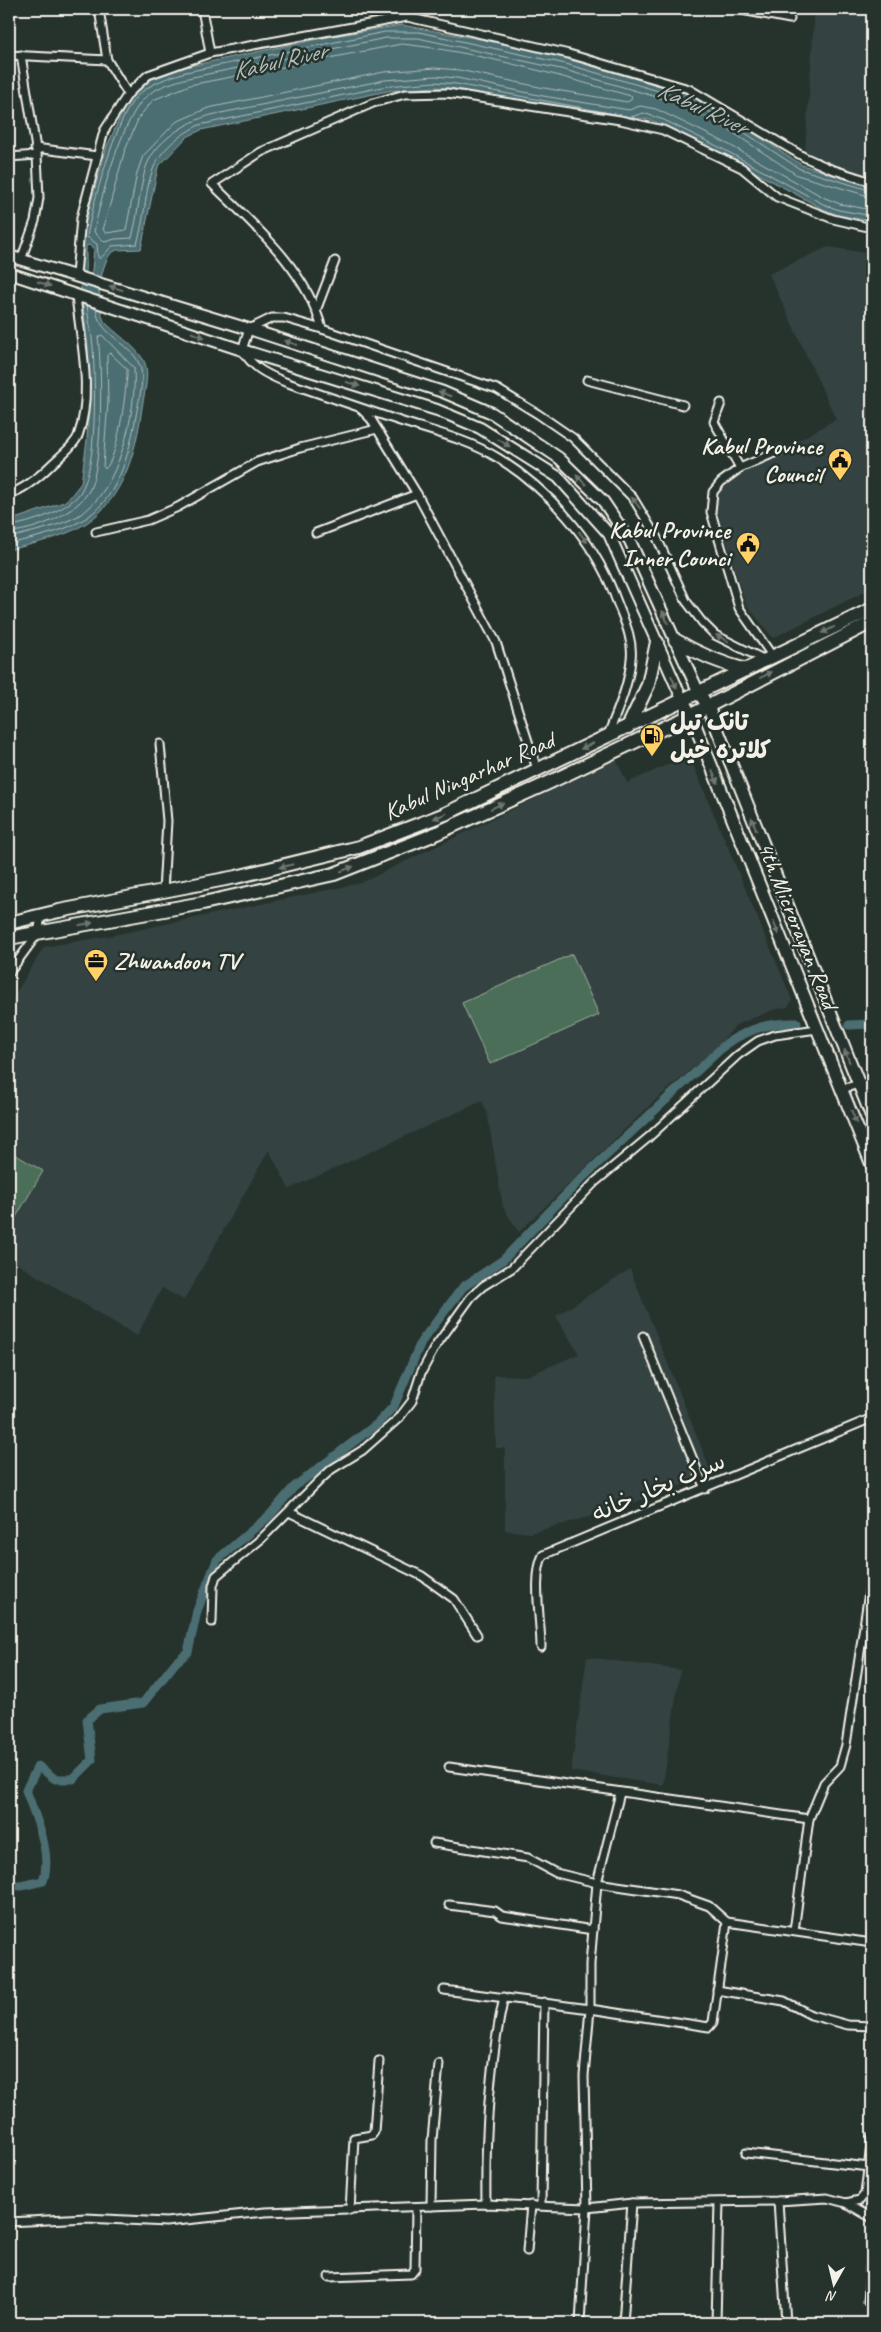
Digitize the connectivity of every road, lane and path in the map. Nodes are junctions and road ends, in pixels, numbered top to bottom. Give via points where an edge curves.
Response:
1 (99, 9) edge
2 (202, 9) edge
3 (448, 9) edge
4 (736, 9) edge
5 (407, 12) edge
6 (790, 19) dead end
7 (210, 53) junction
8 (9, 55) edge
9 (20, 55) junction
10 (107, 60) junction
11 (128, 94) junction
12 (36, 151) junction
13 (97, 156) junction
14 (9, 157) edge
15 (872, 182) edge
16 (872, 228) edge
17 (9, 256) edge
18 (21, 260) junction
19 (335, 261) dead end
20 (9, 272) edge
21 (77, 275) junction
22 (77, 296) junction
23 (317, 308) junction
24 (249, 329) junction
25 (322, 329) junction
26 (242, 350) junction
27 (587, 380) dead end
28 (720, 404) dead end
29 (683, 405) dead end
30 (356, 406) junction
31 (377, 429) junction
32 (781, 450) dead end
33 (740, 468) junction
34 (9, 494) edge
35 (417, 494) junction
36 (96, 532) dead end
37 (316, 533) dead end
38 (872, 609) edge
39 (872, 622) edge
40 (675, 640) junction
41 (657, 642) junction
42 (769, 658) junction
43 (746, 670) junction
44 (699, 693) junction
45 (683, 701) junction
46 (708, 706) junction
47 (691, 716) junction
48 (628, 726) junction
49 (608, 736) junction
50 (160, 744) dead end
51 (537, 769) junction
52 (163, 892) junction
53 (41, 917) junction
54 (9, 923) edge
55 (38, 933) junction
56 (9, 938) edge
57 (9, 973) edge
58 (817, 1029) junction
59 (859, 1084) junction
60 (872, 1085) edge
61 (842, 1089) junction
62 (872, 1117) edge
63 (872, 1165) edge
64 (644, 1336) dead end
65 (872, 1418) edge
66 (705, 1489) junction
67 (289, 1512) junction
68 (871, 1579) dead end
69 (868, 1619) edge
70 (212, 1622) dead end
71 (477, 1635) dead end
72 (541, 1647) dead end
73 (449, 1767) dead end
74 (620, 1793) junction
75 (809, 1819) junction
76 (434, 1843) dead end
77 (597, 1883) junction
78 (449, 1905) dead end
79 (727, 1922) junction
80 (593, 1930) junction
81 (794, 1931) junction
82 (872, 1943) edge
83 (444, 1990) dead end
84 (717, 1990) junction
85 (504, 1997) junction
86 (544, 2002) junction
87 (590, 2009) junction
88 (872, 2026) edge
89 (379, 2061) dead end
90 (439, 2064) dead end
91 (872, 2137) edge
92 (746, 2153) dead end
93 (869, 2167) junction
94 (778, 2201) junction
95 (719, 2202) junction
96 (632, 2203) junction
97 (846, 2203) junction
98 (486, 2204) junction
99 (531, 2205) junction
100 (541, 2205) junction
101 (431, 2206) junction
102 (416, 2208) junction
103 (586, 2208) junction
104 (350, 2210) junction
105 (872, 2218) edge
106 (9, 2222) edge
107 (872, 2239) edge
108 (527, 2251) dead end
109 (329, 2277) dead end
110 (868, 2302) dead end
111 (580, 2323) edge
112 (622, 2323) edge
113 (716, 2323) edge
114 (786, 2323) edge

1 - 10 street
2 - 7 street
3 - 5 street
4 - 6 street
5 - 7 street
5 - 15 street via 689,89 804,157
7 - 11 street via 148,75
8 - 9 street
9 - 10 street
9 - 12 street
10 - 11 street
11 - 13 street via 104,131
12 - 13 street
12 - 14 street
12 - 18 street via 39,198 35,221
13 - 21 street via 81,218
16 - 23 street via 833,219 777,197 742,168 663,130 620,120 447,93 404,94 373,103 261,152 212,184 264,234 310,293
17 - 18 main road
18 - 21 main road
19 - 23 street
20 -> 22 main road
24 -> 21 main road
22 -> 26 main road
22 - 34 street via 84,373 84,409 78,438 46,470
23 - 25 street
24 - 25 street via 272,318 284,318
24 - 26 street
40 -> 24 main road via 630,541 603,501 559,458 492,414 443,392
42 -> 25 street via 715,635 702,622 686,601 646,517 633,498 573,438 497,389
26 - 30 street via 258,370
26 -> 41 main road via 437,410 480,428 558,477 609,534
27 - 29 street
28 - 33 street via 714,422
30 - 31 street
30 -> 49 street via 453,436 498,458 559,508 584,538 604,569 630,642 632,658
31 - 35 street
31 - 36 street via 257,462 170,511 148,520
32 - 33 street
33 - 42 street via 713,492 711,512 739,608
35 - 37 street
35 - 51 street via 496,642
38 -> 42 highway, Kabul Ningarhar Road
46 -> 39 highway
40 - 43 highway via 699,654
40 - 44 main road
41 -> 45 main road
41 - 48 highway via 648,685
42 - 43 highway, Kabul Ningarhar Road
43 - 44 highway, Kabul Ningarhar Road
44 - 45 highway, Kabul Ningarhar Road
44 - 46 main road, 4th Microrayan Road
45 - 47 main road, 4th Microrayan Road
45 - 48 highway, Kabul Ningarhar Road
46 - 47 highway, Kabul Ningarhar Road
59 -> 46 main road, 4th Microrayan Road
55 -> 47 highway, Kabul Ningarhar Road via 222,899 334,874 428,837
47 -> 58 main road, 4th Microrayan Road
48 - 49 highway, Kabul Ningarhar Road
49 -> 51 highway, Kabul Ningarhar Road
50 - 52 street via 167,821
51 -> 52 highway, Kabul Ningarhar Road via 445,814 359,847
52 - 53 highway, Kabul Ningarhar Road
53 - 54 highway, Kabul Ningarhar Road
53 - 55 street
55 - 56 highway, Kabul Ningarhar Road
55 - 57 street
58 - 61 main road, 4th Microrayan Road
58 - 67 street via 758,1041 595,1182 512,1268 471,1297 435,1347 421,1373 412,1401 399,1418 363,1450 326,1474
59 - 60 street
59 - 61 street
59 - 62 main road, 4th Microrayan Road
61 -> 63 main road, 4th Microrayan Road
64 - 66 street
65 - 66 street, سرک بخار خانه
66 - 72 street, سرک بخار خانه via 543,1555 538,1586
67 - 70 street via 216,1576
67 - 71 street via 422,1576 454,1599
68 - 69 street
69 - 75 street via 840,1766 824,1783
73 - 74 street
74 - 75 street
74 - 77 street
75 - 81 street
76 - 77 street via 528,1858 556,1873
77 - 79 street via 678,1895 709,1906
77 - 80 street
78 - 80 street
79 - 81 street
79 - 84 street
80 - 87 street
81 - 82 street
83 - 85 street
84 - 87 street via 713,2022 709,2027
84 - 88 street via 784,2000 811,2015 848,2025
85 - 86 street
85 - 98 street via 494,2053 487,2126
86 - 87 street
86 - 100 street
87 - 103 street via 584,2076
89 - 104 street via 374,2132 372,2136 354,2138
90 - 101 street via 432,2140
91 - 93 street
92 - 93 street
93 - 97 street via 865,2194 860,2200
94 - 95 street
94 - 97 street via 827,2198
94 - 114 street
95 - 96 street
95 - 113 street
96 - 103 street
96 - 112 street
97 - 105 street
98 - 99 street
98 - 101 street
99 - 100 street
99 - 108 street
100 - 103 street
101 - 102 street
102 - 104 street
102 - 109 street via 415,2269 411,2274
103 - 111 street
104 - 106 street via 266,2212 166,2222 94,2218
107 - 110 street

